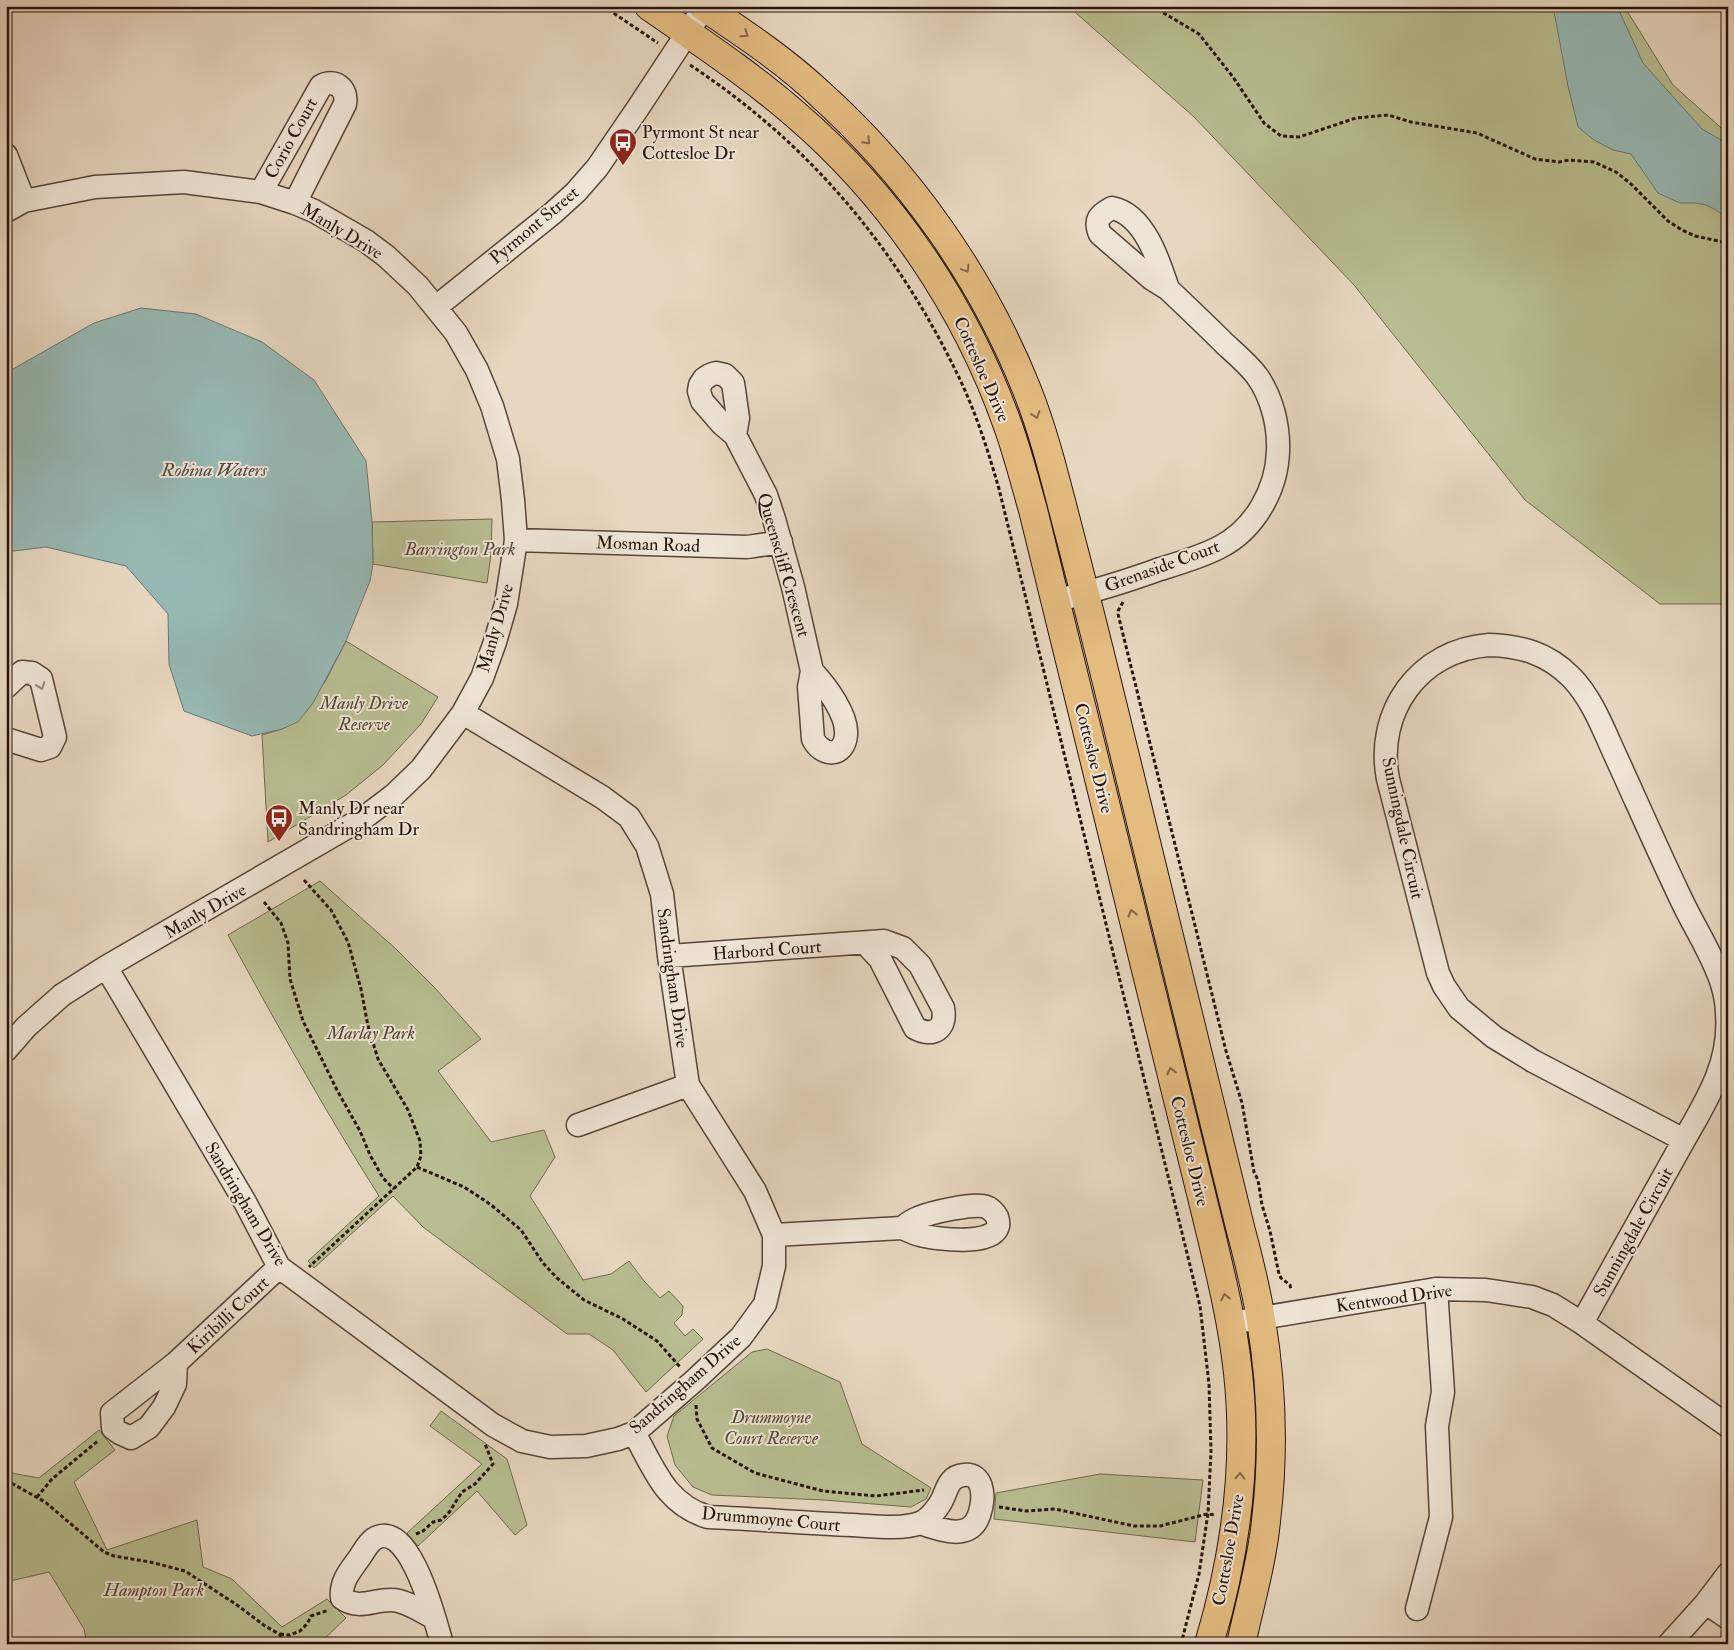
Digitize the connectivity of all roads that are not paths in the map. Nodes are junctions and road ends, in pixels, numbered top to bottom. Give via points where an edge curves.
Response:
1 (649, 6) edge
2 (704, 7) edge
3 (687, 33) junction
4 (6, 155) edge
5 (261, 192) junction
6 (295, 203) junction
7 (15, 206) edge
8 (1168, 289) dead end
9 (436, 307) junction
10 (735, 434) dead end
11 (516, 540) junction
12 (781, 542) junction
13 (1085, 593) junction
14 (1055, 601) junction
15 (812, 672) dead end
16 (6, 687) edge
17 (463, 713) junction
18 (6, 739) edge
19 (866, 944) dead end
20 (669, 956) junction
21 (106, 967) junction
22 (6, 1050) edge
23 (688, 1085) junction
24 (578, 1125) dead end
25 (1684, 1140) junction
26 (902, 1228) dead end
27 (774, 1235) junction
28 (288, 1273) junction
29 (1436, 1289) junction
30 (1261, 1318) junction
31 (1231, 1323) junction
32 (1582, 1323) junction
33 (176, 1363) junction
34 (1728, 1426) edge
35 (634, 1433) junction
36 (920, 1523) junction
37 (1728, 1574) edge
38 (1706, 1603) junction
39 (1418, 1609) dead end
40 (434, 1618) junction
41 (1728, 1618) edge
42 (442, 1644) edge
43 (1209, 1644) edge
44 (1241, 1644) edge
45 (1669, 1644) edge

1 - 3 main road, Cottesloe Drive
2 - 3 street, Pyrmont Street
2 -> 13 main road, Cottesloe Drive via 751,38 819,92 903,181 954,249 999,328 1027,389 1056,478
3 - 9 street, Pyrmont Street via 602,160 576,192
3 - 14 main road, Cottesloe Drive via 768,90 830,146 886,208 941,286 984,368 1008,426
4 - 7 street
5 - 6 street, Manly Drive
5 - 6 street, Corio Court via 321,86 327,82 335,83 345,92 345,104
5 - 7 street, Manly Drive via 184,182 95,186
6 - 9 street, Manly Drive via 366,241 402,270
8 - 13 street, Grenaside Court via 1257,376 1267,393 1276,424 1279,441 1277,469 1258,513 1221,547
9 - 11 street, Manly Drive via 456,333 477,370 492,406 508,459
10 - 12 street, Queenscliff Crescent via 766,495
11 - 12 street, Mosman Road via 747,548
11 - 17 street, Manly Drive via 506,604 495,642 482,678
12 - 15 street, Queenscliff Crescent
13 - 14 street, Grenaside Court
13 - 30 main road, Cottesloe Drive
31 -> 14 main road, Cottesloe Drive
16 -> 18 street via 22,672 32,673 40,679 54,737 50,747 41,750
17 - 20 street, Sandringham Drive via 602,797 629,818 647,846 662,894
17 - 21 street, Manly Drive via 421,769 365,817
19 - 20 street, Harbord Court
20 - 23 street, Sandringham Drive
21 - 22 street, Manly Drive via 62,995 26,1026
21 - 28 street, Sandringham Drive
23 - 24 street
23 - 27 street, Sandringham Drive via 755,1190
25 - 25 street, Sunningdale Circuit via 1533,1061 1494,1037 1459,1008 1444,986 1428,940 1385,764 1387,739 1396,706 1413,681 1437,662 1477,646 1523,648 1550,661 1571,677 1587,698 1722,984 1728,1022 1726,1049 1711,1092
25 - 32 street, Sunningdale Circuit
26 - 27 street
27 - 35 street, Sandringham Drive via 774,1266 765,1304 740,1337
28 - 33 street, Kiribilli Court
28 - 35 street, Sandringham Drive via 482,1416 522,1441 550,1447 586,1446
29 - 30 street, Kentwood Drive
29 - 32 street, Kentwood Drive via 1486,1290 1532,1297 1553,1305
29 - 39 street via 1443,1392 1437,1426 1441,1518
30 - 31 street, Kentwood Drive
30 - 44 main road, Cottesloe Drive via 1269,1385 1271,1466 1266,1523
43 -> 31 main road, Cottesloe Drive via 1230,1554 1238,1501 1240,1407
32 - 34 street, Kentwood Drive
33 - 33 street, Kiribilli Court via 112,1413 113,1428 131,1438 149,1427 175,1384
35 - 36 street, Drummoyne Court via 666,1489 675,1500 695,1513 708,1517 872,1526
36 - 36 street, Drummoyne Court via 964,1532 977,1522 982,1504 981,1485 973,1476 957,1476 951,1480 940,1504
37 - 38 street
38 - 41 street
38 - 45 street
40 - 40 street via 392,1600 359,1604 343,1599 343,1582 375,1539 384,1536 400,1543 416,1566
40 - 42 street

